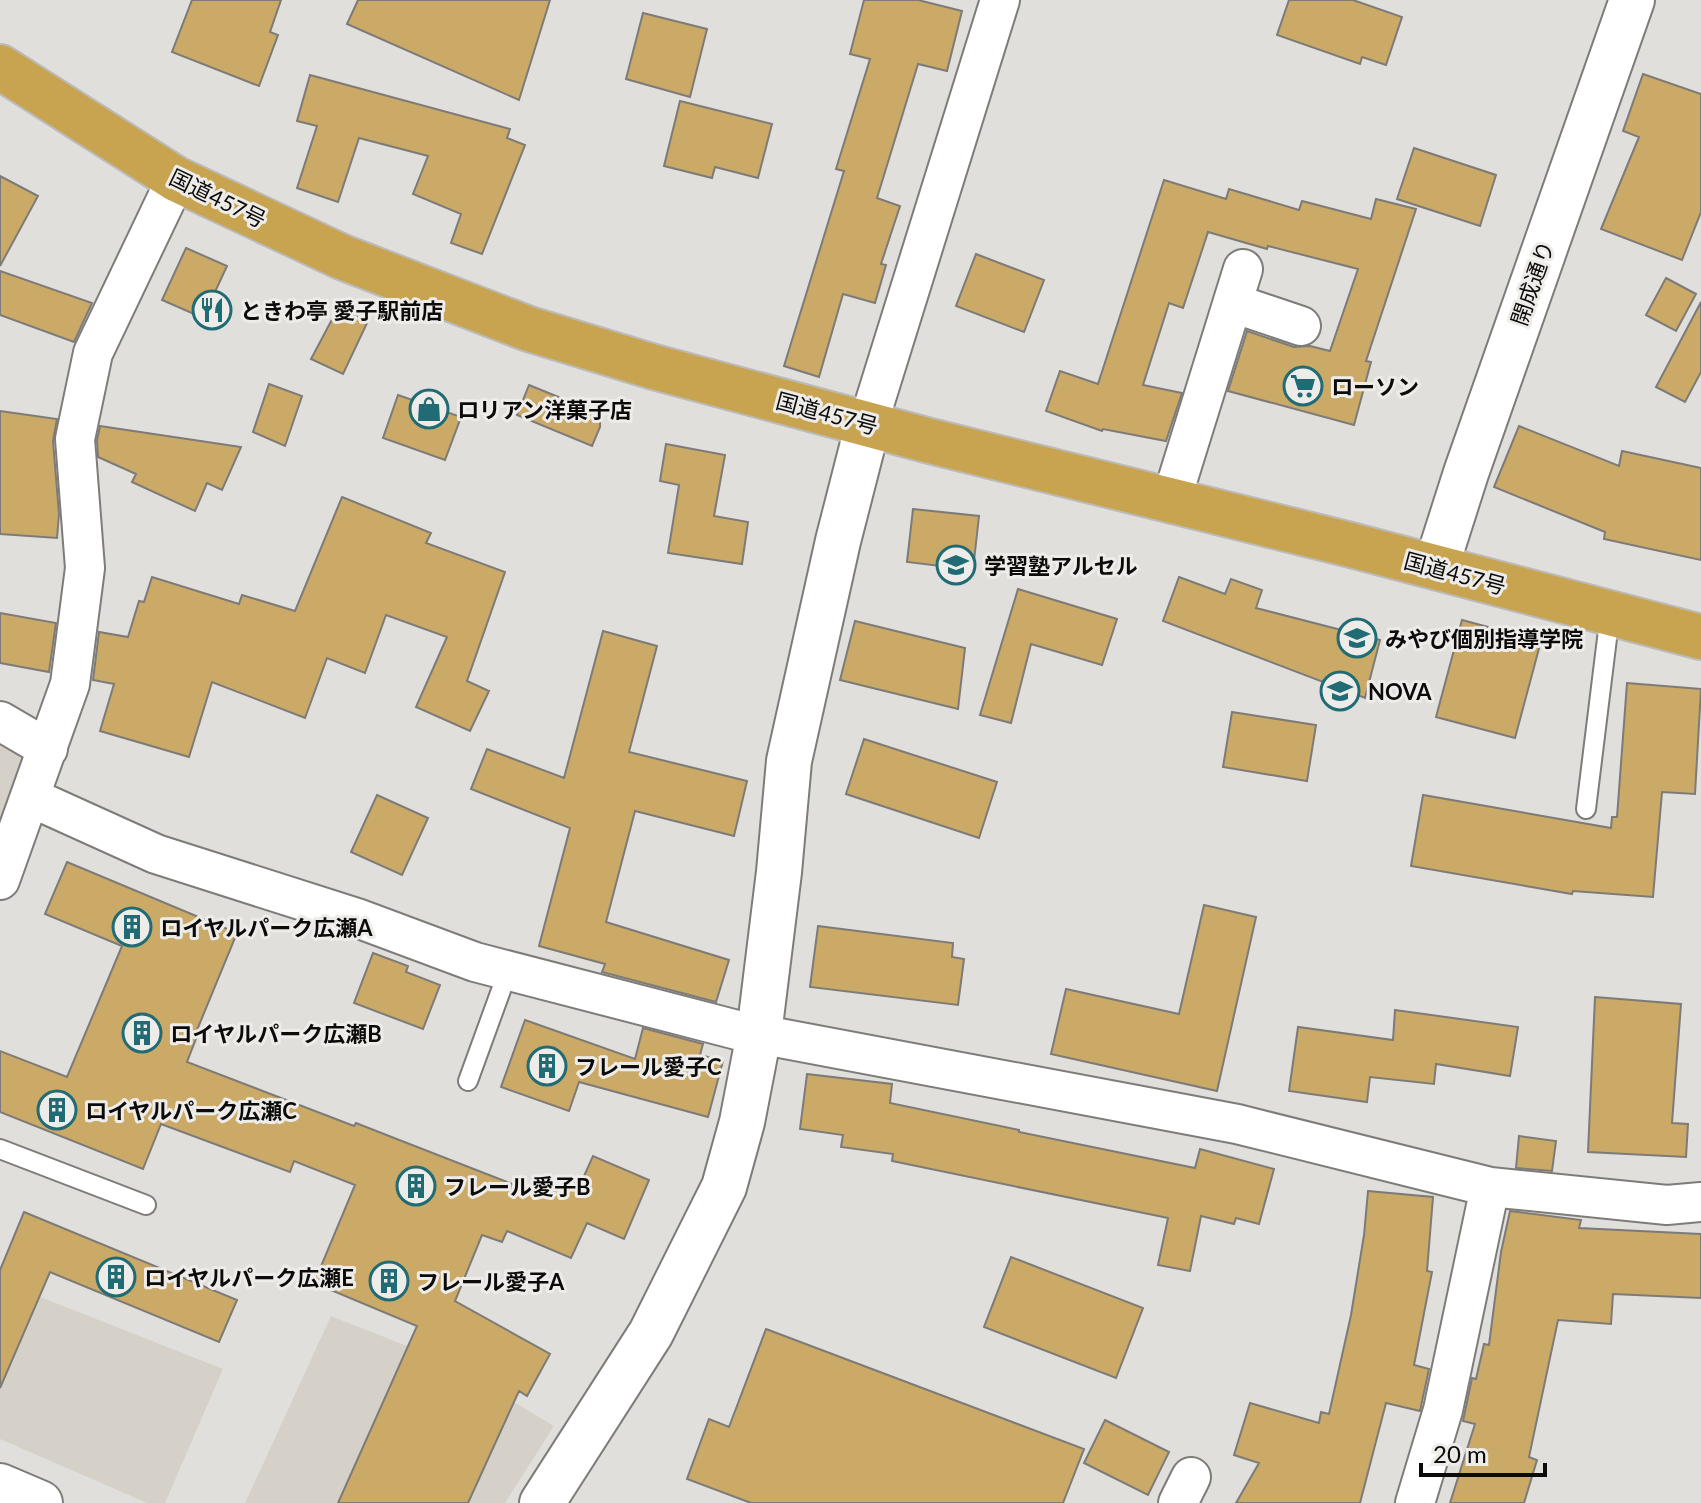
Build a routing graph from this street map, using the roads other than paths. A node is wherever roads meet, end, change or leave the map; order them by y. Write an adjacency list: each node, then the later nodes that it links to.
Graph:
1 (1000, 0): 6 (street)
2 (1632, 0): 8 (street, 開成通り)
3 (0, 67): 4 (highway, 国道457号)
4 (176, 179): 6 (highway, 国道457号); 12 (street)
5 (1301, 326): 7 (street)
6 (868, 424): 7 (highway, 国道457号); 17 (street)
7 (1171, 501): 8 (highway, 国道457号)
8 (1436, 567): 9 (highway, 国道457号)
9 (1610, 614): 10 (highway, 国道457号); 14 (lane)
10 (1701, 637)
11 (0, 721): 12 (street)
12 (48, 749): 13 (street)
13 (30, 797): 15 (street); 16 (street)
14 (1586, 809)
15 (0, 880)
16 (508, 971): 17 (street); 18 (lane)
17 (759, 1034): 20 (street); 25 (street)
18 (468, 1081)
19 (0, 1149): 22 (lane)
20 (1490, 1187): 21 (street); 26 (street)
21 (1701, 1202)
22 (146, 1205)
23 (0, 1486): 24 (street)
24 (40, 1503)
25 (542, 1503)
26 (1415, 1503)

